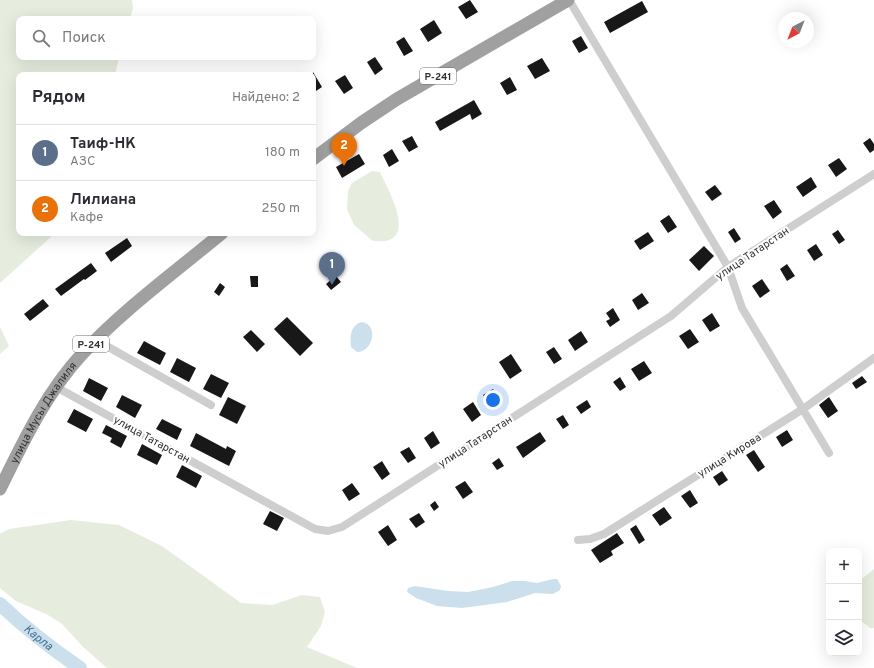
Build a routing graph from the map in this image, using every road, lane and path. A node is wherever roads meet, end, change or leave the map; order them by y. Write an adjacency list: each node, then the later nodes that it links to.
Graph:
1 (568, 0): 2 (highway, Р-241); 5 (street)
2 (316, 157)
3 (874, 174): 5 (street, улица Татарстан)
4 (218, 236): 6 (highway, улица Мусы Джалиля / Р-241)
5 (728, 267): 8 (street, улица Татарстан); 10 (street)
6 (96, 340): 8 (highway, улица Мусы Джалиля / Р-241); 9 (street)
7 (874, 358): 10 (street, улица Кирова)
8 (56, 387): 12 (highway, улица Мусы Джалиля / Р-241)
9 (211, 405)
10 (802, 409): 11 (street); 13 (street, улица Кирова)
11 (829, 454)
12 (0, 489)
13 (578, 540)

